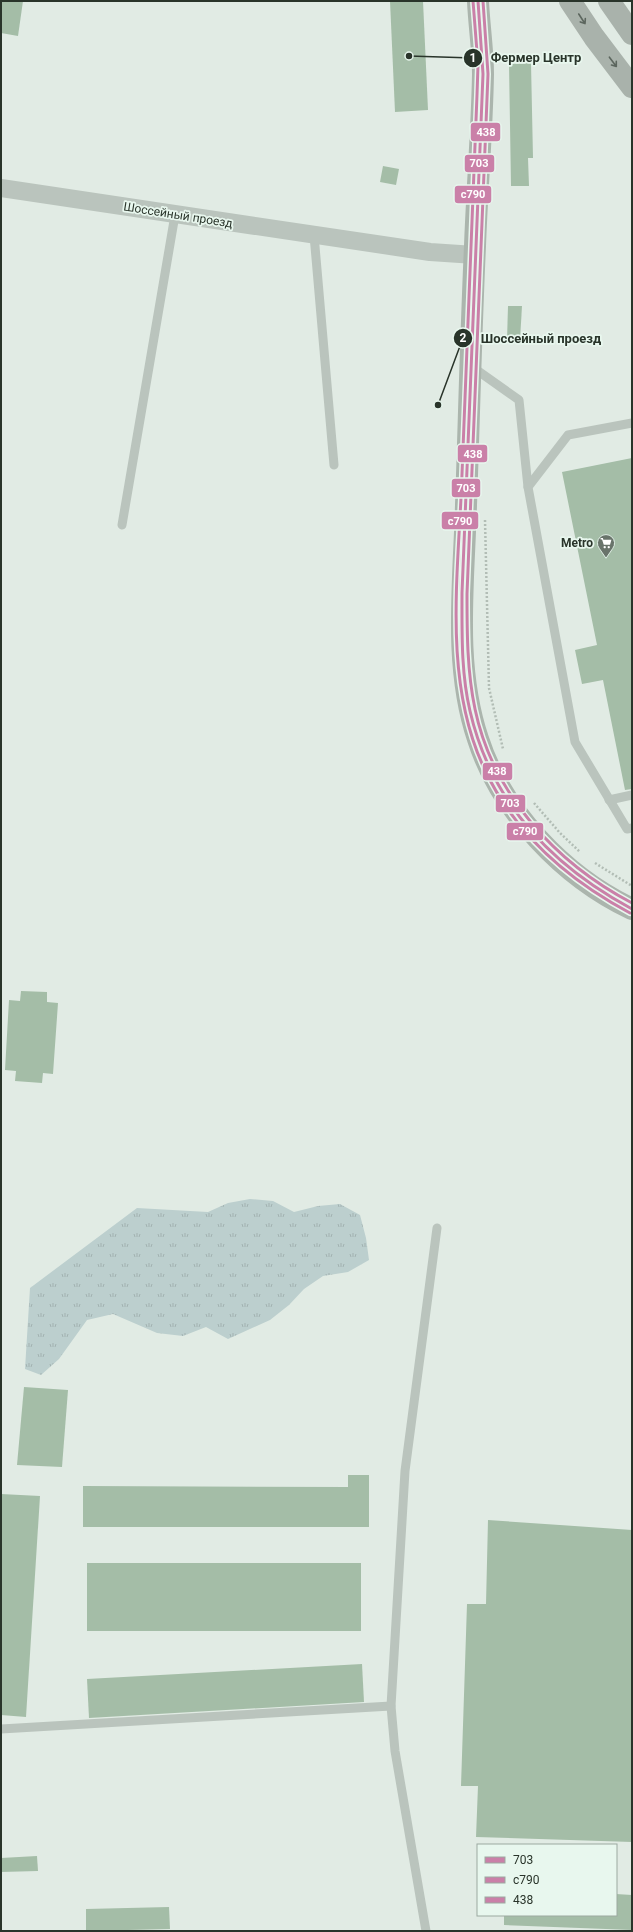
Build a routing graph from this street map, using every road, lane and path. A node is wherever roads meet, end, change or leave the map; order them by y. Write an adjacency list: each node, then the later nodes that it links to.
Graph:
1 (478, 1): 7 (main road)
2 (570, 1): 3 (main road, one-way to 3)
3 (632, 87)
4 (1, 188): 5 (street, Шоссейный проезд)
5 (176, 215): 6 (street, Шоссейный проезд); 13 (lane)
6 (314, 235): 7 (street, Шоссейный проезд); 10 (lane)
7 (475, 255): 8 (main road)
8 (470, 365): 11 (lane); 22 (main road)
9 (632, 423): 11 (lane)
10 (334, 465)
11 (528, 487): 16 (lane)
12 (486, 518): 14 (path)
13 (122, 525)
14 (504, 755)
15 (632, 795): 16 (lane)
16 (609, 800): 18 (lane)
17 (532, 801): 19 (path)
18 (630, 829)
19 (583, 854)
20 (589, 860): 21 (path)
21 (632, 886)
22 (632, 909)
23 (437, 1228): 24 (lane)
24 (391, 1706): 25 (lane); 26 (lane)
25 (1, 1729)
26 (426, 1931)

